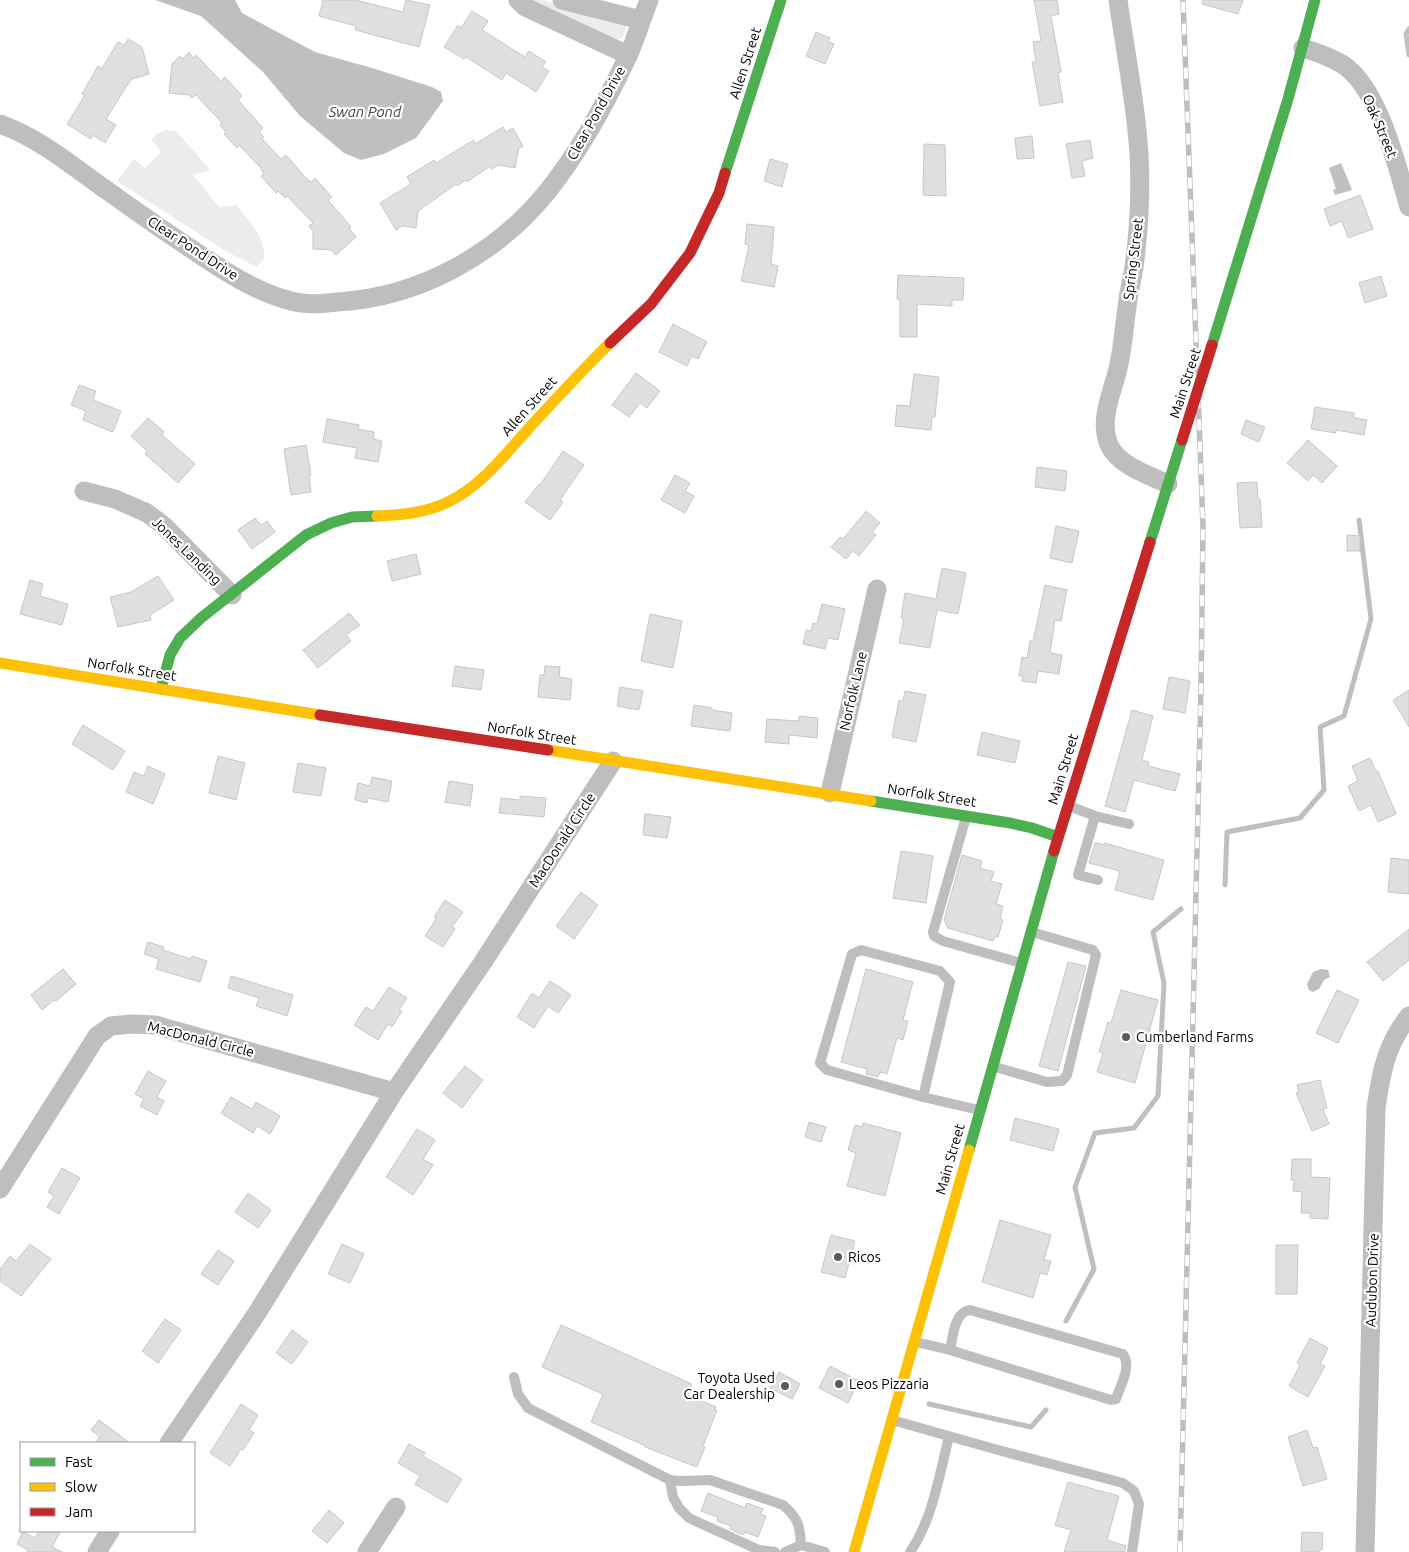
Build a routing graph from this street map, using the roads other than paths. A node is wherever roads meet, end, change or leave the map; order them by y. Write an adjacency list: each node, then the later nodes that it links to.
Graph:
1 (518, 0): 9 (street)
2 (562, 0): 7 (street)
3 (649, 0): 7 (street, Clear Pond Drive)
4 (781, 0): 15 (main road, Allen Street)
5 (1118, 0): 12 (street, Spring Street)
6 (1316, 0): 8 (main road, Main Street)
7 (641, 20): 9 (street, Clear Pond Drive)
8 (1303, 48): 11 (street, Oak Street); 12 (main road, Main Street, bridge)
9 (628, 55): 10 (street, Clear Pond Drive)
10 (0, 124)
11 (1409, 207)
12 (1168, 484): 20 (main road, Main Street)
13 (84, 491): 15 (street, Jones Landing)
14 (877, 589): 19 (street, Norfolk Lane)
15 (232, 595): 17 (main road, Allen Street)
16 (0, 663): 17 (main road, Norfolk Street)
17 (161, 689): 18 (main road, Norfolk Street)
18 (613, 761): 19 (main road, Norfolk Street); 30 (street, MacDonald Circle)
19 (830, 794): 21 (main road, Norfolk Street)
20 (1068, 806): 22 (lane); 24 (main road, Main Street)
21 (966, 816): 24 (main road, Norfolk Street); 27 (lane)
22 (1095, 816): 23 (lane); 25 (lane)
23 (1129, 824)
24 (1058, 837): 26 (main road, Main Street)
25 (1098, 880)
26 (1031, 932): 27 (main road, Main Street); 29 (lane)
27 (1023, 963): 29 (main road, Main Street)
28 (1409, 1016): 52 (street, Audubon Drive)
29 (993, 1066): 32 (main road, Main Street)
30 (394, 1092): 33 (street, MacDonald Circle); 39 (street, MacDonald Circle)
31 (922, 1097): 31 (lane); 32 (lane)
32 (980, 1110): 34 (main road, Main Street)
33 (0, 1189)
34 (913, 1341): 35 (lane); 37 (main road, Main Street)
35 (950, 1350): 35 (lane)
36 (514, 1377): 40 (lane)
37 (891, 1419): 38 (lane); 49 (main road, Main Street)
38 (949, 1437): 50 (lane); 51 (lane)
39 (170, 1442)
40 (670, 1480): 43 (lane); 46 (lane)
41 (396, 1507): 45 (street)
42 (109, 1532): 44 (street)
43 (801, 1544): 47 (lane); 48 (lane)
44 (97, 1552)
45 (367, 1552)
46 (776, 1552)
47 (785, 1552)
48 (825, 1552)
49 (854, 1552)
50 (910, 1552)
51 (1132, 1552)
52 (1365, 1552)

